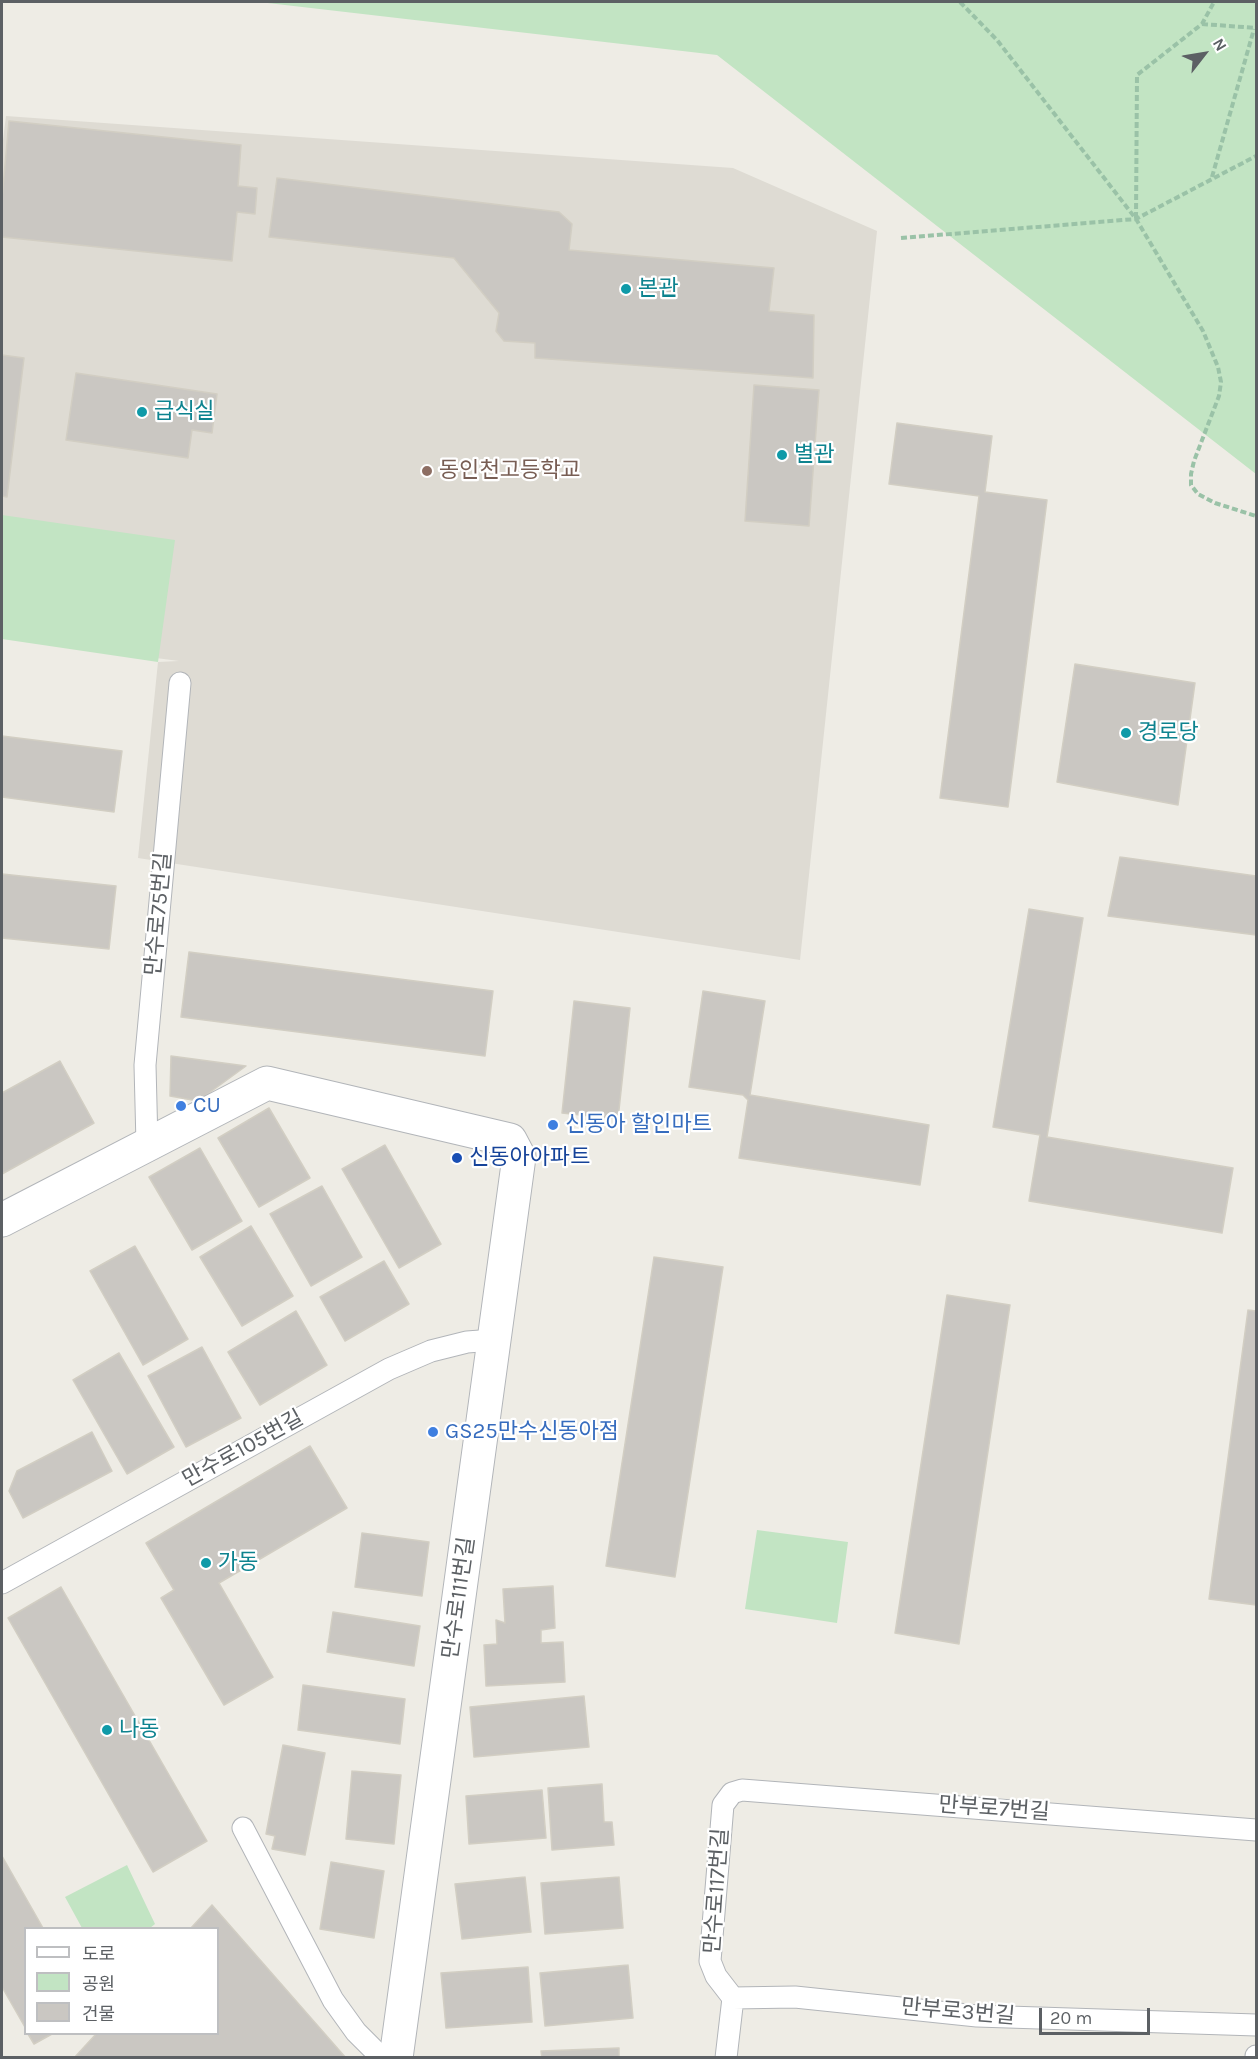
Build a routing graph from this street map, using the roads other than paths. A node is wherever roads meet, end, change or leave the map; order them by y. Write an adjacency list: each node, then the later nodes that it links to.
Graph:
1 (180, 684): 2 (lane, 만수로75번길)
2 (147, 1144): 3 (street); 4 (street, 만수로111번길)
3 (2, 1220)
4 (494, 1340): 5 (lane, 만수로105번길); 12 (street, 만수로111번길)
5 (2, 1583)
6 (732, 1793): 8 (lane, 만부로7번길); 9 (lane, 만수로117번길)
7 (243, 1828): 11 (lane)
8 (1257, 1830)
9 (733, 1998): 10 (lane, 만부로3번길); 13 (lane)
10 (1257, 2025)
11 (382, 2058)
12 (396, 2058)
13 (726, 2058)

